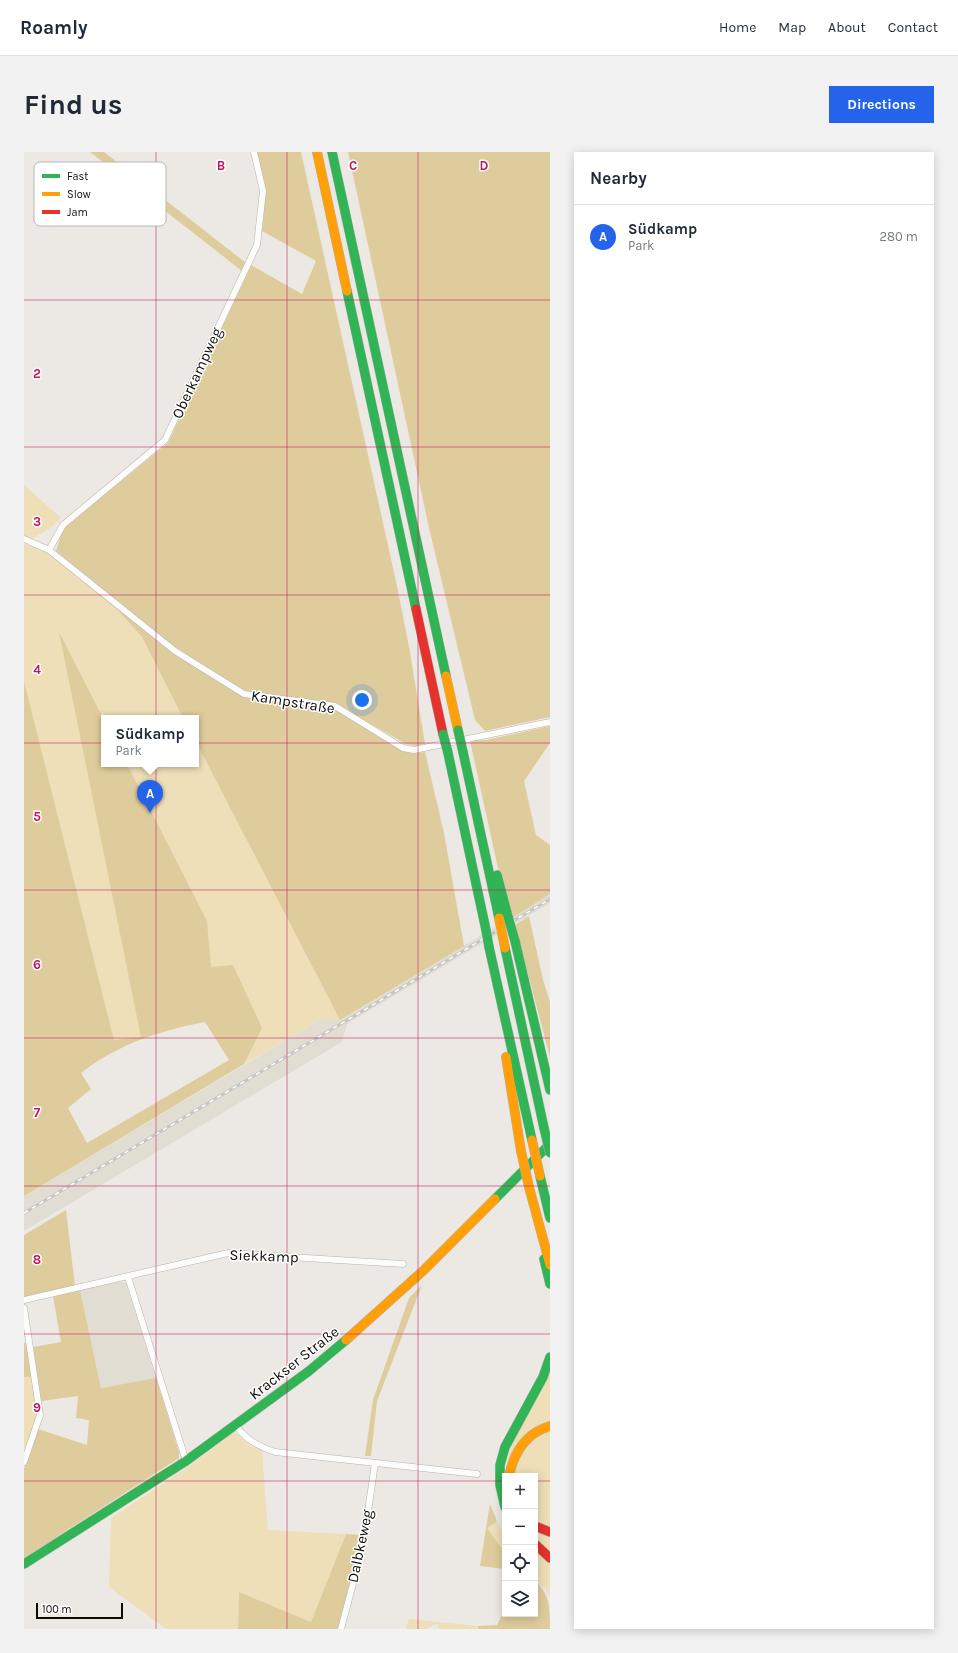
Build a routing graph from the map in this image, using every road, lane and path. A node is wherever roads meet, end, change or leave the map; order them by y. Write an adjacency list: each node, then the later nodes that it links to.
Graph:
1 (254, 152): 5 (street, Oberkampweg)
2 (317, 152): 8 (main road, bridge)
3 (332, 152): 7 (main road, bridge)
4 (24, 539): 5 (street, Kampstraße)
5 (49, 550): 6 (street, Kampstraße)
6 (550, 722)
7 (503, 916): 9 (main road, bridge); 11 (main road, bridge)
8 (499, 992): 12 (main road, bridge); 13 (main road, bridge)
9 (550, 1090)
10 (550, 1144): 21 (main road, Krackser Straße)
11 (550, 1153)
12 (536, 1215): 15 (main road); 17 (main road)
13 (550, 1218)
14 (403, 1264): 16 (street, Siekkamp)
15 (550, 1265)
16 (128, 1277): 18 (street, Siekkamp); 23 (street)
17 (550, 1284)
18 (24, 1300)
19 (24, 1308): 24 (street)
20 (550, 1358): 28 (main road)
21 (236, 1426): 23 (main road, Krackser Straße); 25 (street)
22 (550, 1426): 26 (main road)
23 (186, 1461): 33 (main road, Krackser Straße)
24 (24, 1462)
25 (375, 1463): 27 (street); 34 (street, Dalbkeweg)
26 (510, 1473)
27 (477, 1474)
28 (502, 1496)
29 (538, 1527): 30 (main road)
30 (550, 1532)
31 (536, 1545): 32 (main road)
32 (550, 1558)
33 (24, 1564)
34 (341, 1629)

